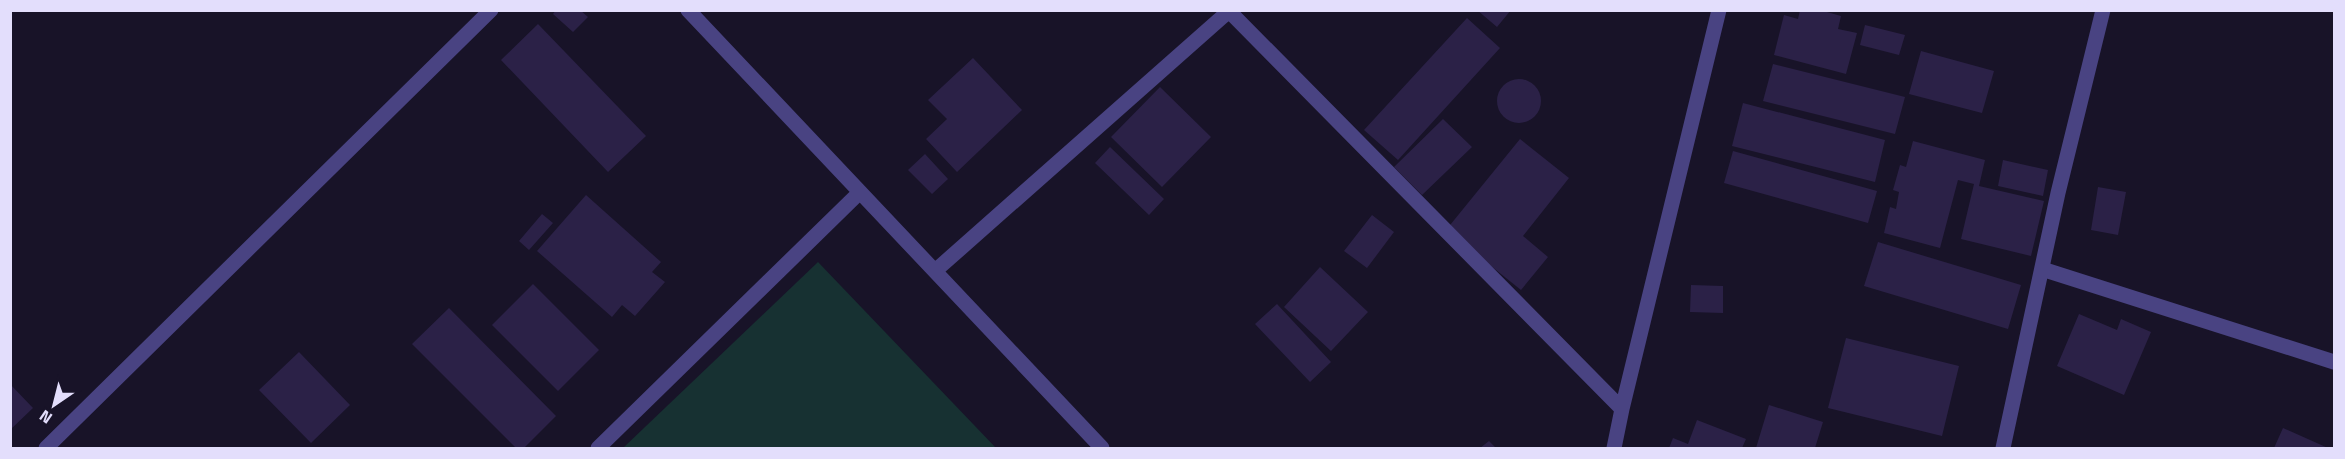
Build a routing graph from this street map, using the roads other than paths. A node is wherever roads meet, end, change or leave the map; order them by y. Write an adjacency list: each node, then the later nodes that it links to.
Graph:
1 (491, 10): 11 (street)
2 (688, 10): 6 (street)
3 (1719, 10): 10 (street)
4 (2103, 10): 7 (street)
5 (1229, 11): 8 (street); 10 (street)
6 (860, 192): 8 (street); 12 (street)
7 (2042, 269): 9 (street); 15 (street)
8 (935, 271): 13 (street)
9 (2334, 362)
10 (1622, 409): 14 (street)
11 (46, 448)
12 (598, 448)
13 (1102, 448)
14 (1614, 448)
15 (2003, 448)

